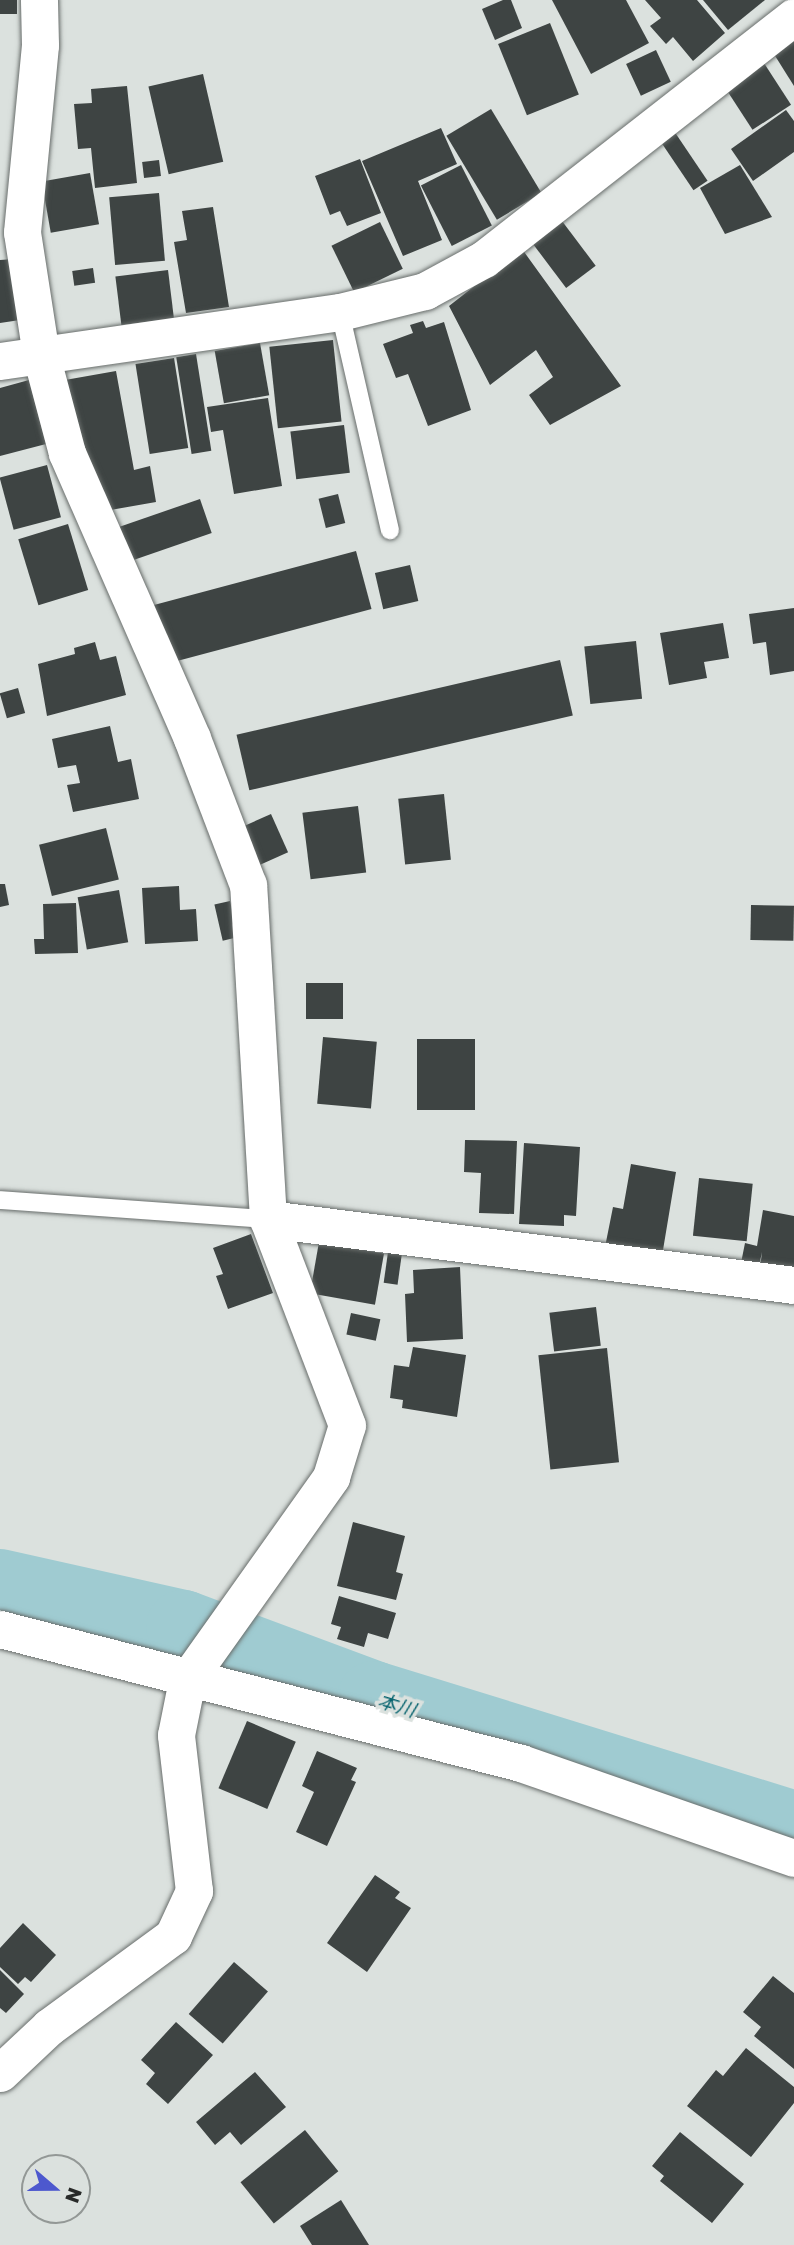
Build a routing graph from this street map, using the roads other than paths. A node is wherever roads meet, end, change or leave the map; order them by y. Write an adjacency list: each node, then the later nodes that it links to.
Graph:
1 (39, 0): 4 (street)
2 (794, 17): 3 (street)
3 (340, 312): 4 (street); 6 (lane)
4 (41, 355): 5 (street); 8 (street)
5 (0, 361)
6 (390, 530)
7 (0, 1200): 8 (lane)
8 (268, 1219): 9 (street); 11 (street)
9 (794, 1285)
10 (0, 1629): 11 (street)
11 (204, 1655): 12 (street); 13 (street)
12 (794, 1858)
13 (0, 2073)

